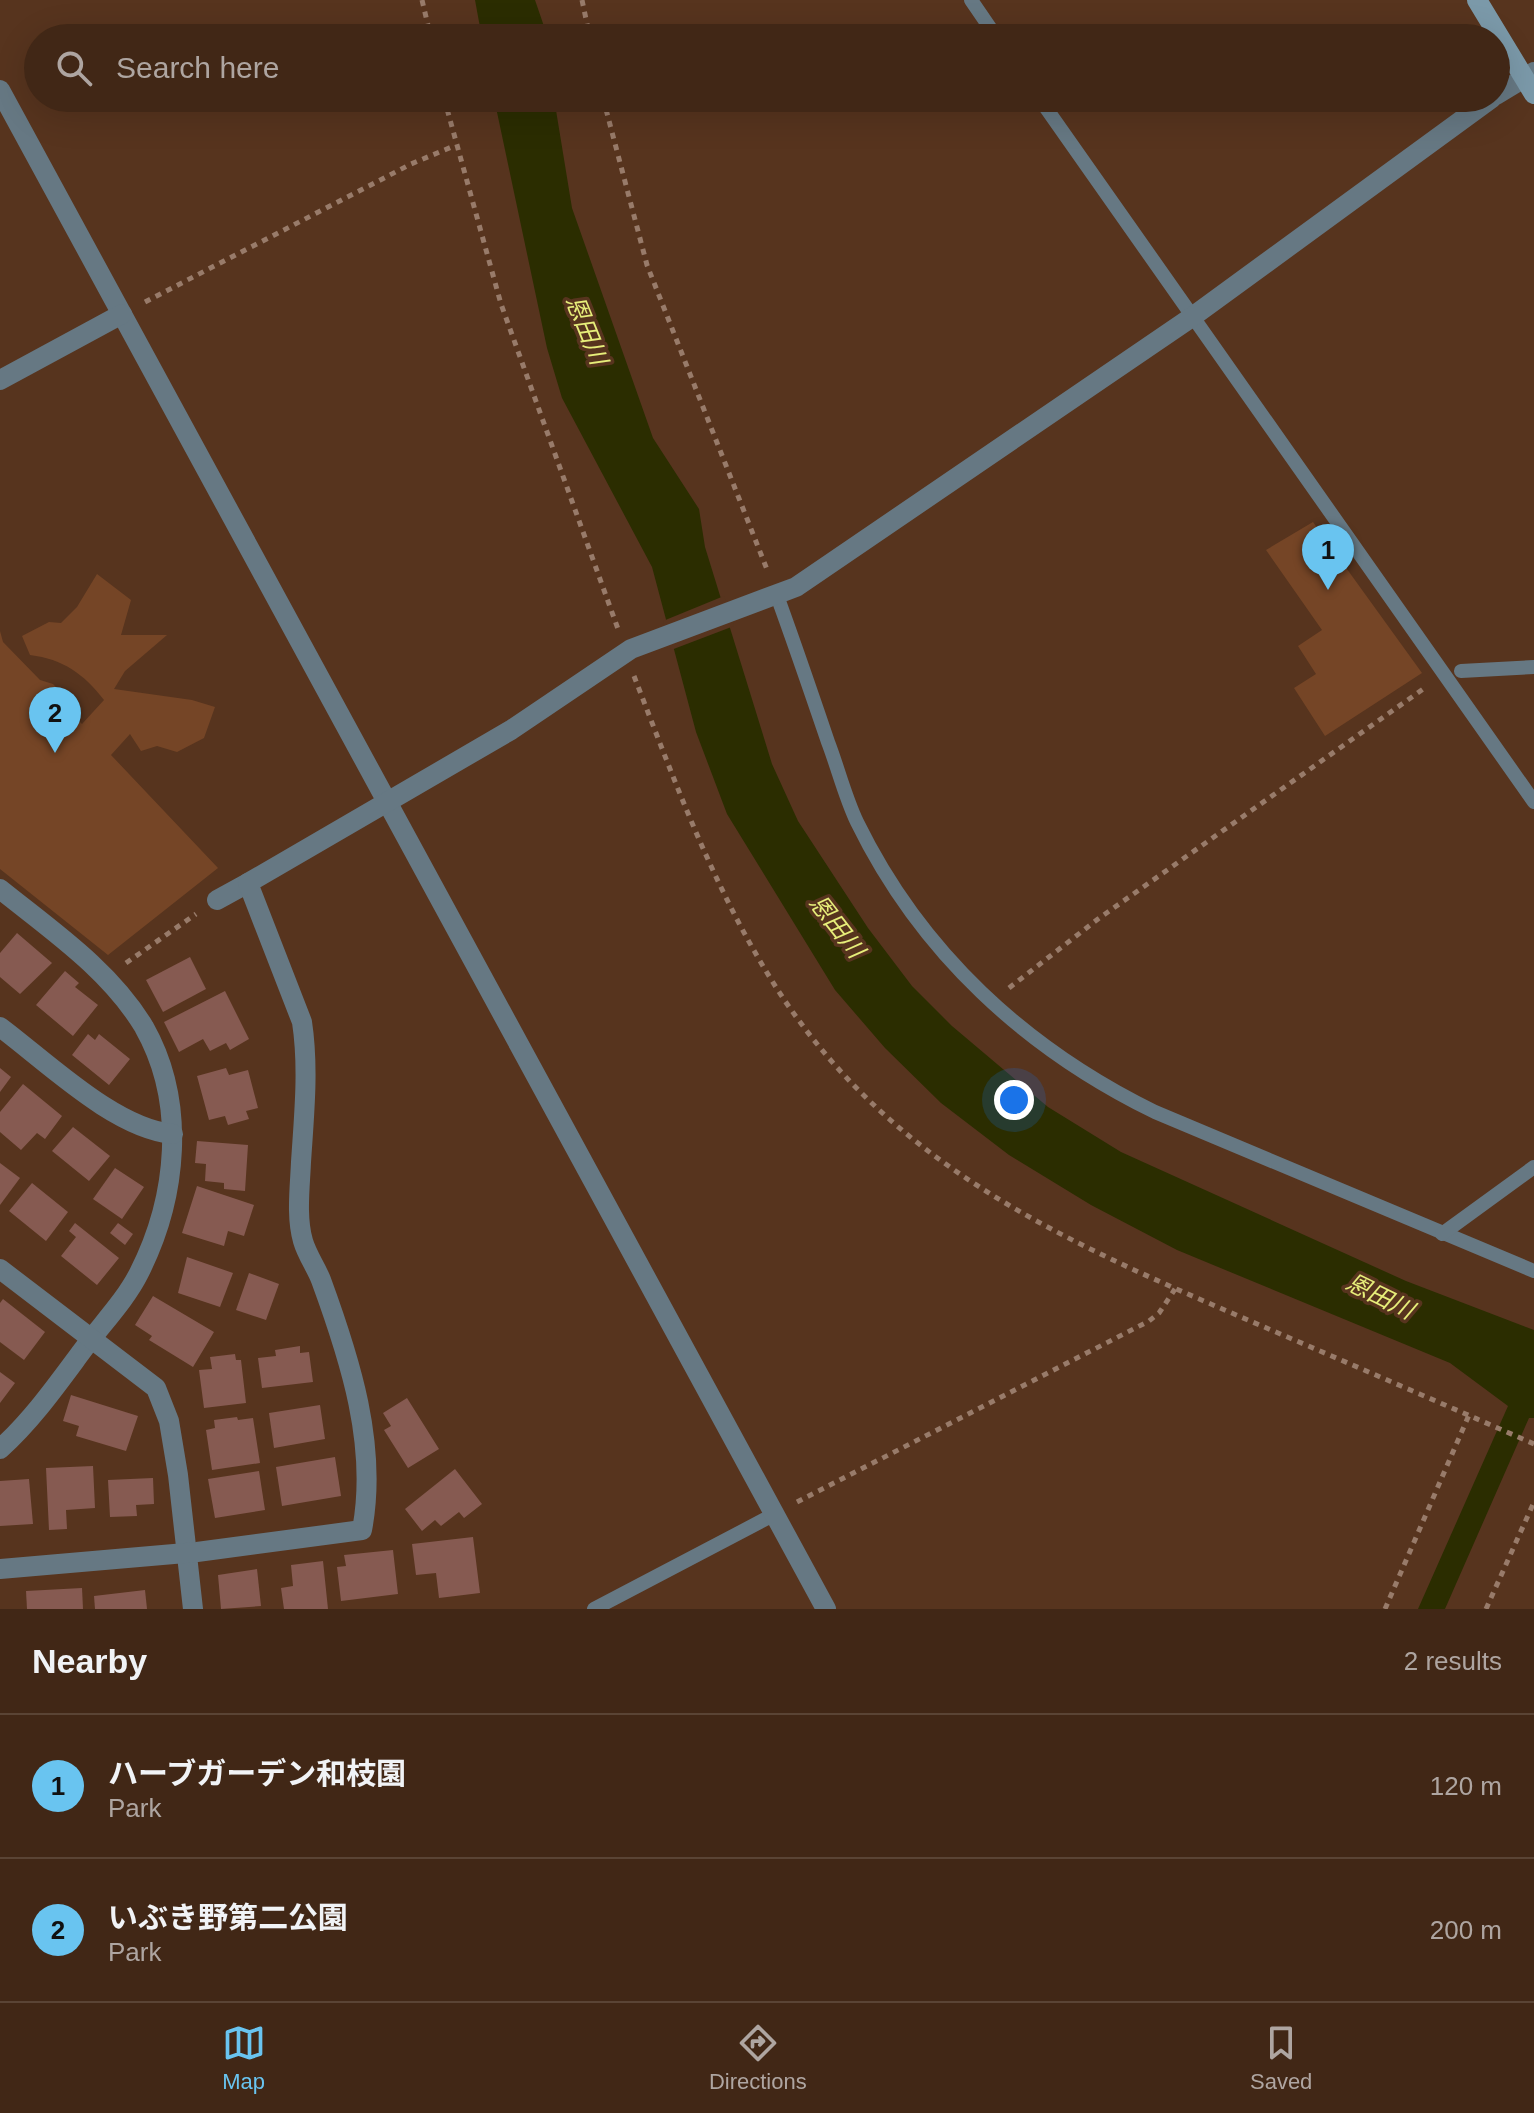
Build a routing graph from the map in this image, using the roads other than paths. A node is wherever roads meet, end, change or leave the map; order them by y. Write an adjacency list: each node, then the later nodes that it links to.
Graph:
1 (971, 0): 3 (lane)
2 (1477, 0): 4 (main road)
3 (987, 24)
4 (1493, 24)
5 (1510, 50): 6 (main road)
6 (1531, 81): 8 (street)
7 (0, 90): 11 (street)
8 (1510, 90)
9 (1049, 112): 12 (lane)
10 (1472, 112): 12 (street)
11 (122, 314): 13 (street); 17 (street)
12 (1192, 317): 14 (street); 18 (lane)
13 (0, 380)
14 (772, 595): 17 (street); 25 (lane)
15 (1534, 667): 16 (lane)
16 (1461, 671)
17 (388, 799): 19 (street); 30 (street)
18 (1534, 802)
19 (248, 883): 21 (street); 31 (street)
20 (0, 889): 23 (street)
21 (217, 900)
22 (0, 1027): 23 (street)
23 (173, 1134): 28 (street)
24 (1534, 1167): 25 (lane)
25 (1442, 1234): 27 (lane)
26 (0, 1269): 28 (street)
27 (1534, 1271)
28 (91, 1339): 29 (street); 31 (street)
29 (0, 1449)
30 (775, 1514): 34 (lane); 35 (street)
31 (186, 1552): 32 (street); 33 (street)
32 (0, 1569)
33 (193, 1609)
34 (594, 1609)
35 (826, 1609)

